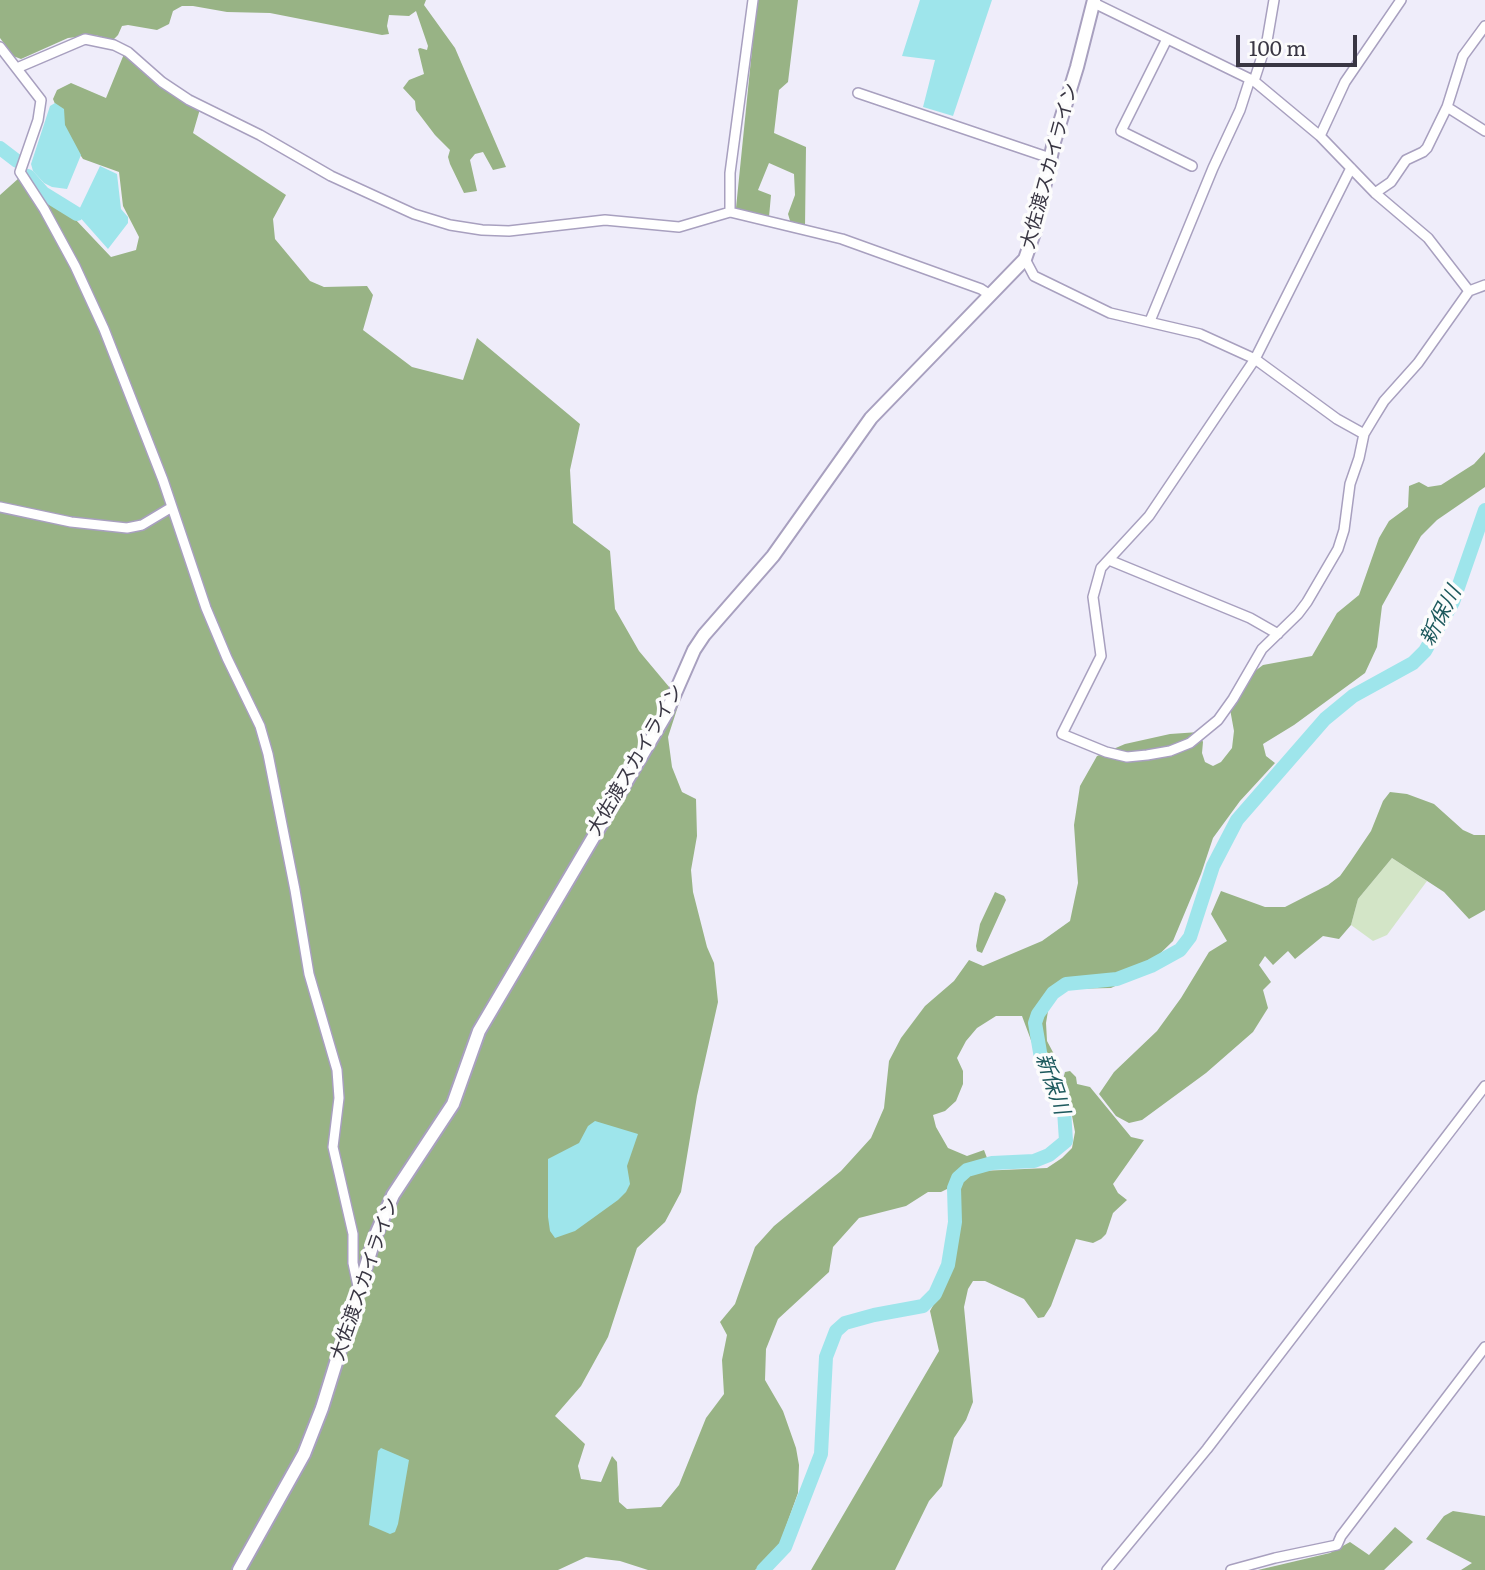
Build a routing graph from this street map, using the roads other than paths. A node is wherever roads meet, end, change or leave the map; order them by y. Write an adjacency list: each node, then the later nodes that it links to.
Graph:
1 (753, 0): 19 (street)
2 (1274, 0): 10 (street)
3 (1401, 0): 14 (street)
4 (1094, 2): 6 (street); 15 (street, 大佐渡スカイライン)
5 (1485, 26): 12 (street)
6 (1167, 39): 10 (street); 16 (street)
7 (0, 47): 8 (street)
8 (4, 58): 9 (street)
9 (17, 68): 19 (street); 28 (street)
10 (1252, 80): 14 (street); 24 (street)
11 (858, 93): 15 (street)
12 (1447, 107): 13 (street); 18 (street)
13 (1485, 131)
14 (1320, 136): 17 (street)
15 (1050, 158): 20 (street, 大佐渡スカイライン)
16 (1192, 166)
17 (1351, 168): 18 (street); 25 (street)
18 (1375, 194): 22 (street)
19 (730, 212): 23 (street)
20 (1024, 259): 23 (street, 大佐渡スカイライン); 24 (street)
21 (1485, 285): 22 (street)
22 (1469, 291): 26 (street)
23 (990, 295): 32 (street, 大佐渡スカイライン)
24 (1150, 321): 25 (street)
25 (1255, 359): 26 (street); 29 (street)
26 (1364, 434): 30 (street)
27 (0, 507): 28 (street)
28 (172, 507): 32 (street)
29 (1108, 560): 30 (street); 30 (street)
30 (1278, 634)
31 (1485, 1086): 35 (street)
32 (359, 1289): 34 (street, 大佐渡スカイライン)
33 (1485, 1347): 36 (street)
34 (239, 1570)
35 (1107, 1570)
36 (1231, 1570)

